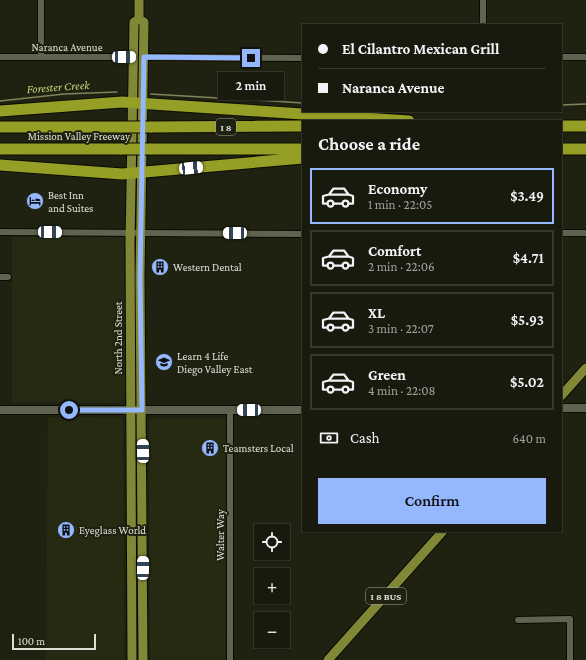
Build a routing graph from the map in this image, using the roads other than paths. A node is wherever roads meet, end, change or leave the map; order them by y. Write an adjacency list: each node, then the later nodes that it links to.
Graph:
1 (139, 0): 4 (main road, North 2nd Street)
2 (483, 0): 5 (street)
3 (41, 1): 8 (street)
4 (140, 19): 6 (main road); 10 (main road, North 2nd Street)
5 (483, 24)
6 (134, 28): 9 (main road, North 2nd Street); 10 (main road)
7 (0, 57): 8 (street, Naranca Avenue)
8 (41, 57): 9 (street, Naranca Avenue)
9 (133, 57): 14 (main road); 15 (main road, North 2nd Street)
10 (144, 57): 13 (street); 14 (main road, North 2nd Street)
11 (562, 57): 12 (street)
12 (586, 57)
13 (302, 58)
14 (143, 91): 15 (main road, North 2nd Street)
15 (137, 104): 16 (highway); 17 (highway); 28 (main road, North 2nd Street); 29 (main road, North 2nd Street)
16 (0, 111)
17 (393, 120)
18 (302, 126): 21 (highway, Mission Valley Freeway / I 8, bridge)
19 (562, 126): 20 (highway)
20 (586, 126)
21 (0, 127)
22 (0, 149): 23 (highway, Mission Valley Freeway / I 8, bridge)
23 (302, 149)
24 (562, 149): 25 (highway)
25 (586, 149)
26 (302, 158): 28 (highway)
27 (0, 165): 29 (highway)
28 (143, 172): 29 (highway); 32 (main road, North 2nd Street)
29 (130, 174): 31 (main road, North 2nd Street)
30 (0, 232): 31 (street)
31 (130, 233): 32 (street); 43 (main road, North 2nd Street)
32 (142, 233): 35 (street); 44 (main road, North 2nd Street)
33 (562, 233): 34 (street)
34 (586, 233)
35 (302, 234)
36 (0, 277): 37 (street)
37 (8, 277)
38 (586, 368): 39 (main road)
39 (562, 395)
40 (562, 408): 41 (street)
41 (586, 408)
42 (0, 410): 43 (street)
43 (131, 410): 44 (street); 47 (main road, North 2nd Street)
44 (142, 410): 45 (street); 48 (main road, North 2nd Street)
45 (230, 410): 46 (street); 55 (street, Walter Way)
46 (302, 410)
47 (131, 508): 48 (main road); 50 (main road, North 2nd Street)
48 (143, 528): 51 (main road, North 2nd Street)
49 (442, 532): 56 (main road, I 8 BUS)
50 (133, 607): 51 (main road); 53 (main road, North 2nd Street)
51 (144, 618): 54 (main road, North 2nd Street)
52 (518, 620): 57 (street)
53 (133, 657)
54 (143, 660)
55 (230, 660)
56 (328, 660)
57 (570, 660)

